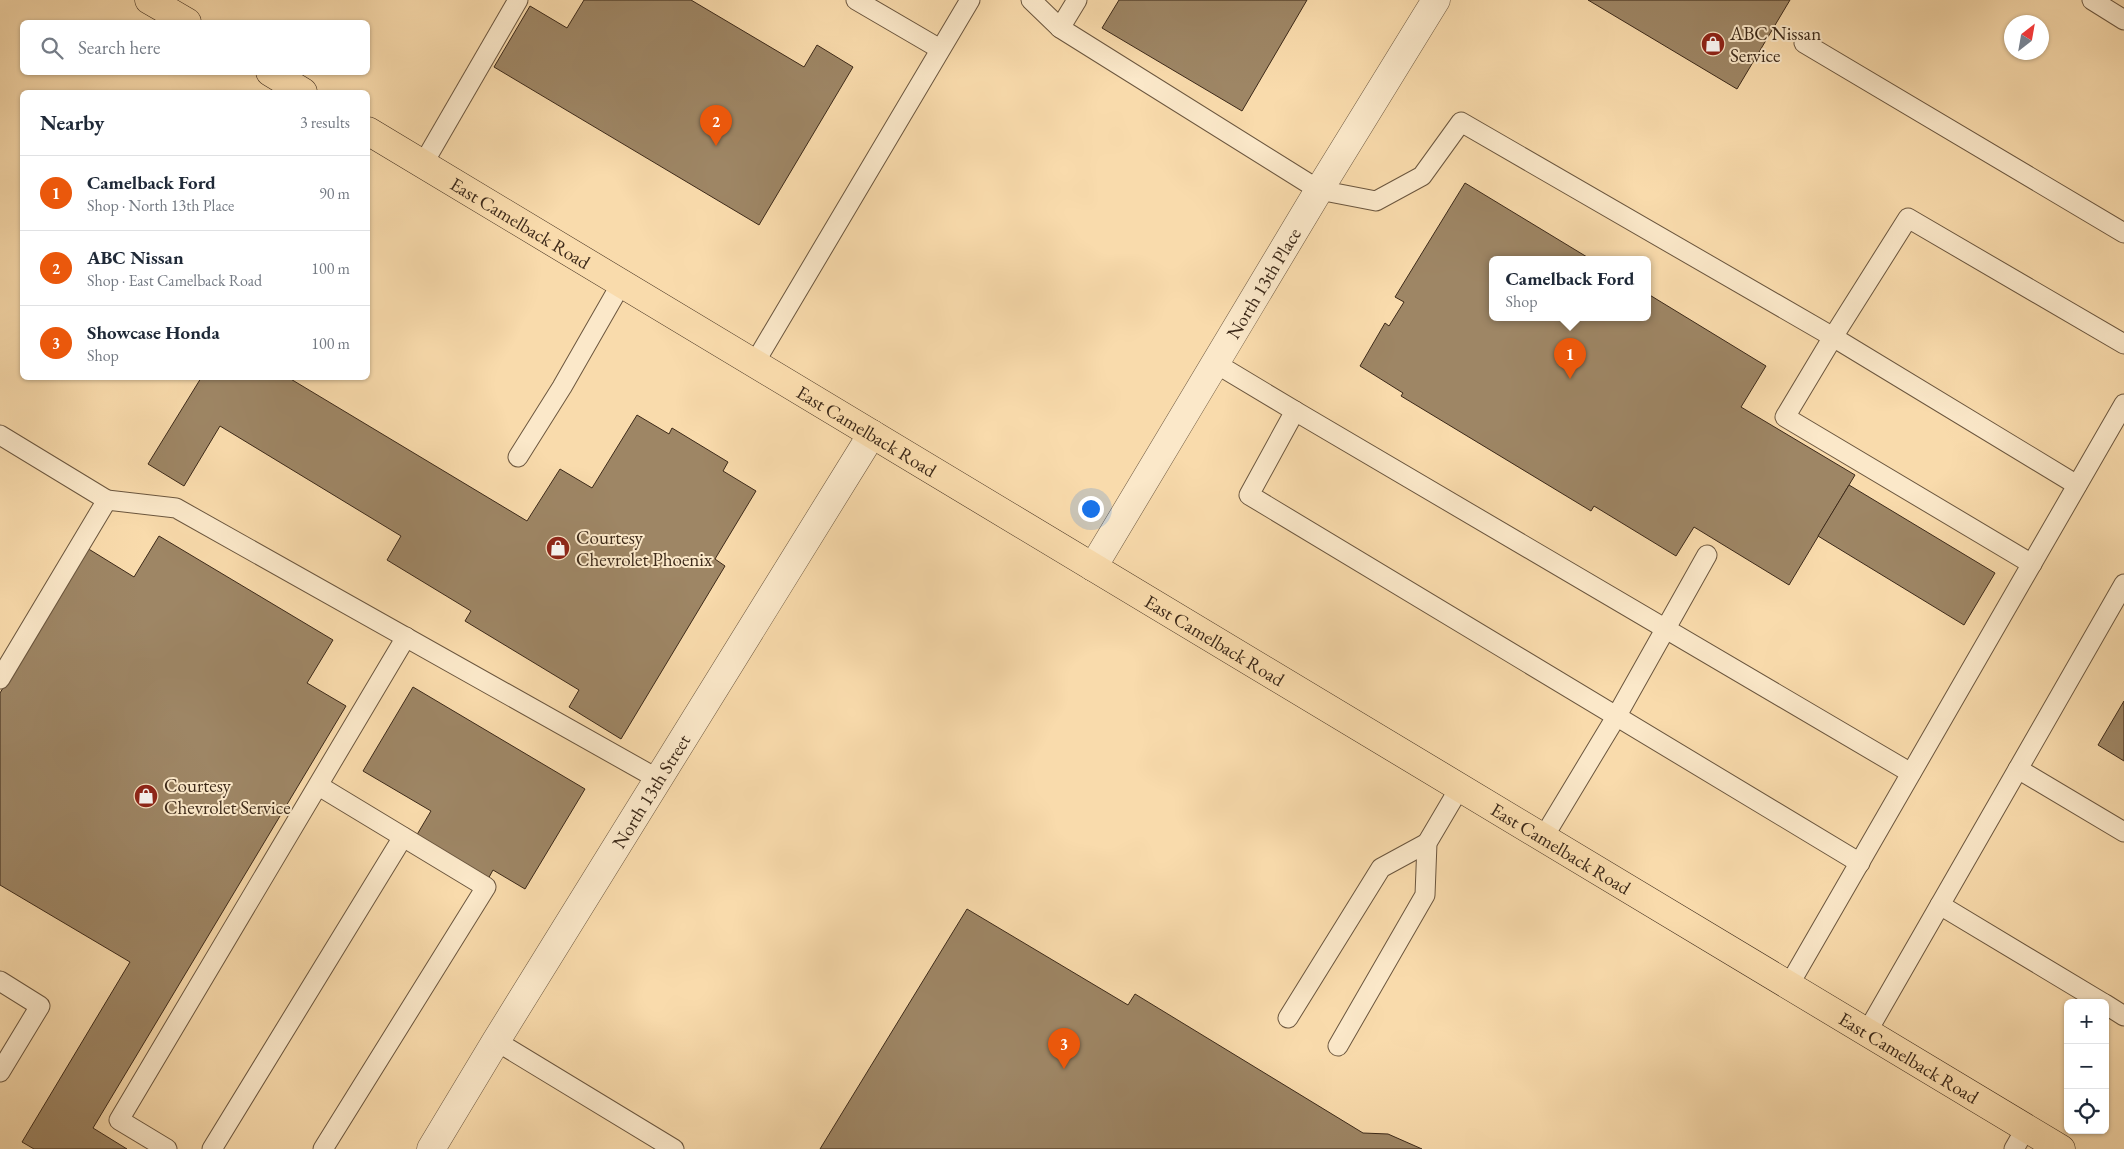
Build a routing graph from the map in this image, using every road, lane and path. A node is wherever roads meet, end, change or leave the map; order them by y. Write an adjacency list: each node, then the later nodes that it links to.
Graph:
1 (149, 0): 9 (main road)
2 (518, 0): 17 (lane)
3 (856, 0): 13 (lane)
4 (970, 0): 13 (lane)
5 (1030, 0): 11 (lane)
6 (1077, 0): 11 (lane)
7 (1436, 0): 18 (street, North 13th Place)
8 (2092, 0): 10 (lane)
9 (184, 20)
10 (2124, 20)
11 (1060, 28): 18 (lane)
12 (1804, 43): 19 (lane)
13 (940, 49): 24 (lane)
14 (275, 75): 15 (main road)
15 (300, 90)
16 (370, 132): 17 (main road, East Camelback Road)
17 (423, 164): 20 (main road, East Camelback Road)
18 (1319, 190): 21 (lane); 23 (street, North 13th Place)
19 (2124, 233)
20 (621, 284): 24 (main road, East Camelback Road); 29 (lane)
21 (1833, 337): 22 (lane); 30 (lane); 33 (lane)
22 (2124, 344)
23 (1215, 363): 26 (lane); 34 (street, North 13th Place)
24 (754, 364): 27 (main road, East Camelback Road)
25 (2124, 404): 30 (lane)
26 (1295, 411): 36 (lane); 39 (lane)
27 (872, 434): 34 (main road, East Camelback Road); 42 (street, North 13th Street)
28 (0, 435): 31 (lane)
29 (518, 458)
30 (2078, 485): 33 (lane)
31 (107, 500): 37 (lane); 38 (lane)
32 (1707, 555): 36 (lane)
33 (2032, 564): 41 (lane)
34 (1093, 567): 44 (main road, East Camelback Road)
35 (2124, 584): 40 (lane)
36 (1666, 629): 39 (lane); 41 (lane)
37 (406, 637): 42 (lane); 43 (lane)
38 (0, 679)
39 (1616, 717): 47 (lane); 49 (lane)
40 (2018, 769): 45 (lane); 50 (lane)
41 (1911, 773): 49 (lane)
42 (658, 778): 58 (street, North 13th Street)
43 (319, 786): 46 (lane); 62 (lane)
44 (1460, 787): 47 (main road, East Camelback Road); 48 (lane)
45 (2124, 832)
46 (403, 837): 63 (lane); 64 (lane)
47 (1543, 838): 52 (main road, East Camelback Road)
48 (1427, 843): 56 (lane); 59 (lane)
49 (1860, 863): 52 (lane)
50 (1940, 905): 53 (lane); 57 (lane)
51 (0, 982): 60 (lane)
52 (1789, 985): 57 (main road, East Camelback Road)
53 (2096, 999)
54 (2109, 1007): 55 (lane)
55 (2124, 1016)
56 (1288, 1018)
57 (1867, 1032): 61 (main road, East Camelback Road)
58 (496, 1041): 65 (street, North 13th Street); 66 (lane)
59 (1338, 1046)
60 (0, 1072)
61 (2020, 1138): 67 (main road, East Camelback Road)
62 (167, 1149)
63 (212, 1149)
64 (323, 1149)
65 (431, 1149)
66 (674, 1149)
67 (2061, 1149)

